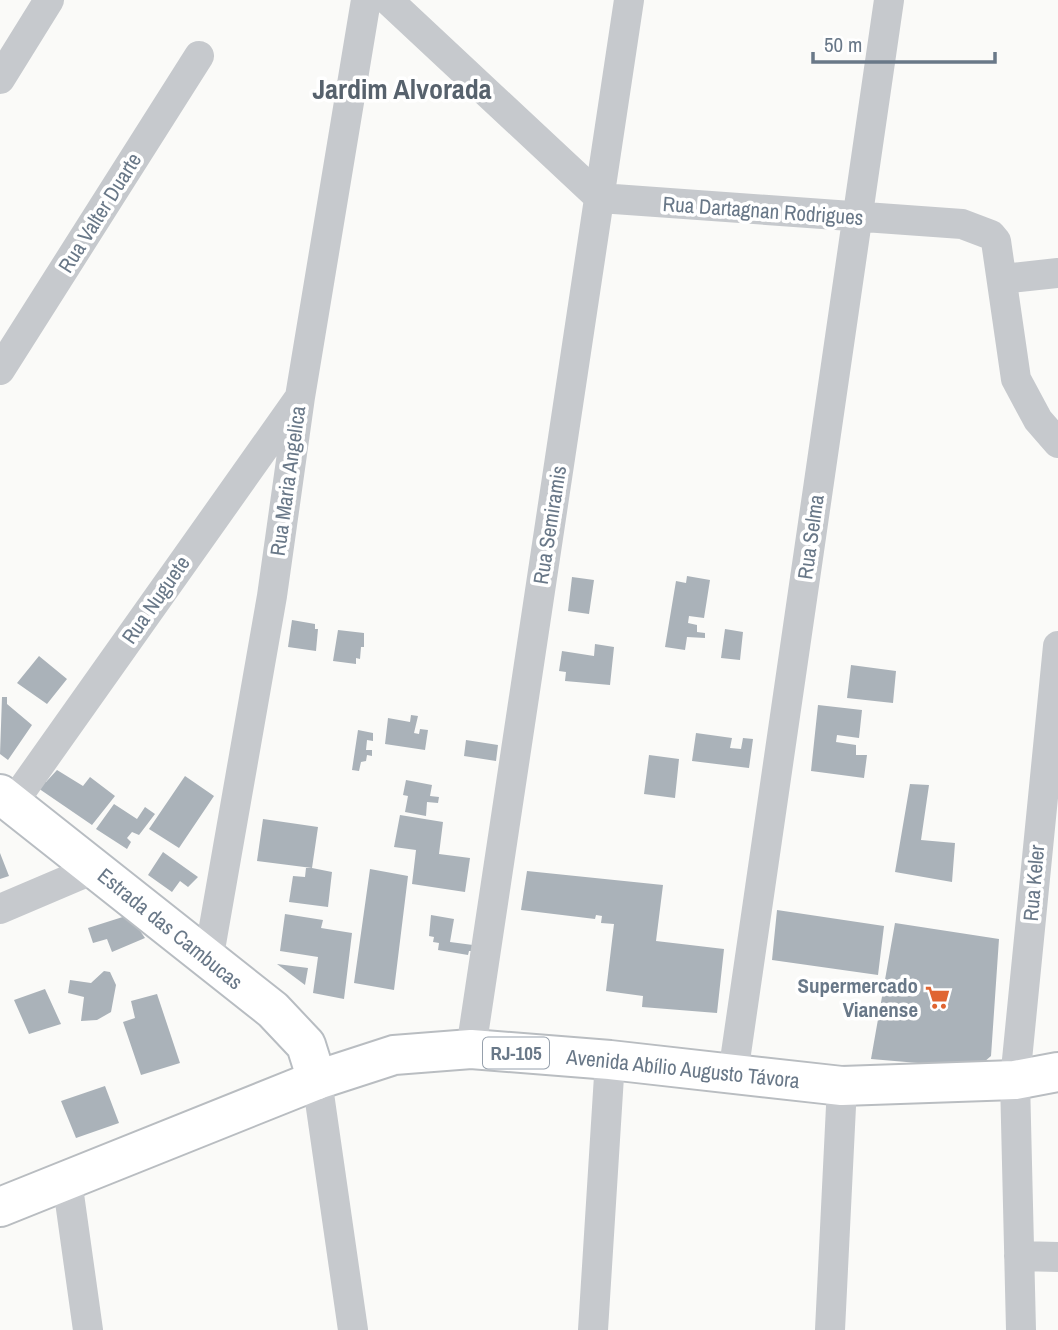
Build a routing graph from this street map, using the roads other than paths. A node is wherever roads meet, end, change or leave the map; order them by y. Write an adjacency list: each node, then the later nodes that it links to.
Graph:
1 (49, 0): 7 (street)
2 (366, 0): 13 (street, Rua Maria Angelica)
3 (388, 0): 8 (street)
4 (629, 0): 8 (street, Rua Semiramis)
5 (889, 0): 9 (street, Rua Selma)
6 (199, 56): 12 (street, Rua Valter Duarte)
7 (0, 79)
8 (600, 198): 9 (street, Rua Dartagnan Rodrigues); 20 (street, Rua Semiramis)
9 (858, 218): 11 (street, Rua Dartagnan Rodrigues); 23 (street, Rua Selma)
10 (1058, 273): 11 (street)
11 (1002, 279): 14 (street, Rua Dartagnan Rodrigues)
12 (0, 370)
13 (300, 397): 16 (street, Rua Nuguete); 19 (street, Rua Maria Angelica)
14 (1058, 443)
15 (1058, 646): 25 (street, Rua Keler)
16 (6, 799): 17 (main road, Estrada das Cambucas)
17 (94, 869): 18 (street); 19 (main road, Estrada das Cambucas)
18 (0, 909)
19 (208, 961): 24 (main road, Estrada das Cambucas)
20 (471, 1049): 21 (main road, Avenida Abílio Augusto Távora / RJ-105); 24 (main road, Avenida Abílio Augusto Távora / RJ-105)
21 (610, 1060): 23 (main road, Avenida Abílio Augusto Távora / RJ-105); 33 (street)
22 (1058, 1072): 25 (main road, Avenida Abílio Augusto Távora / RJ-105)
23 (733, 1074): 26 (main road, Avenida Abílio Augusto Távora / RJ-105)
24 (317, 1080): 27 (main road, Avenida Abílio Augusto Távora / RJ-105); 32 (street)
25 (1016, 1080): 26 (main road, Avenida Abílio Augusto Távora / RJ-105); 29 (street, Rua Keler)
26 (842, 1086): 34 (street)
27 (67, 1180): 28 (main road, Avenida Abílio Augusto Távora / RJ-105); 31 (street)
28 (0, 1207)
29 (1019, 1256): 30 (street); 35 (street, Rua Keler)
30 (1058, 1257)
31 (88, 1330)
32 (353, 1330)
33 (593, 1330)
34 (830, 1330)
35 (1021, 1330)

